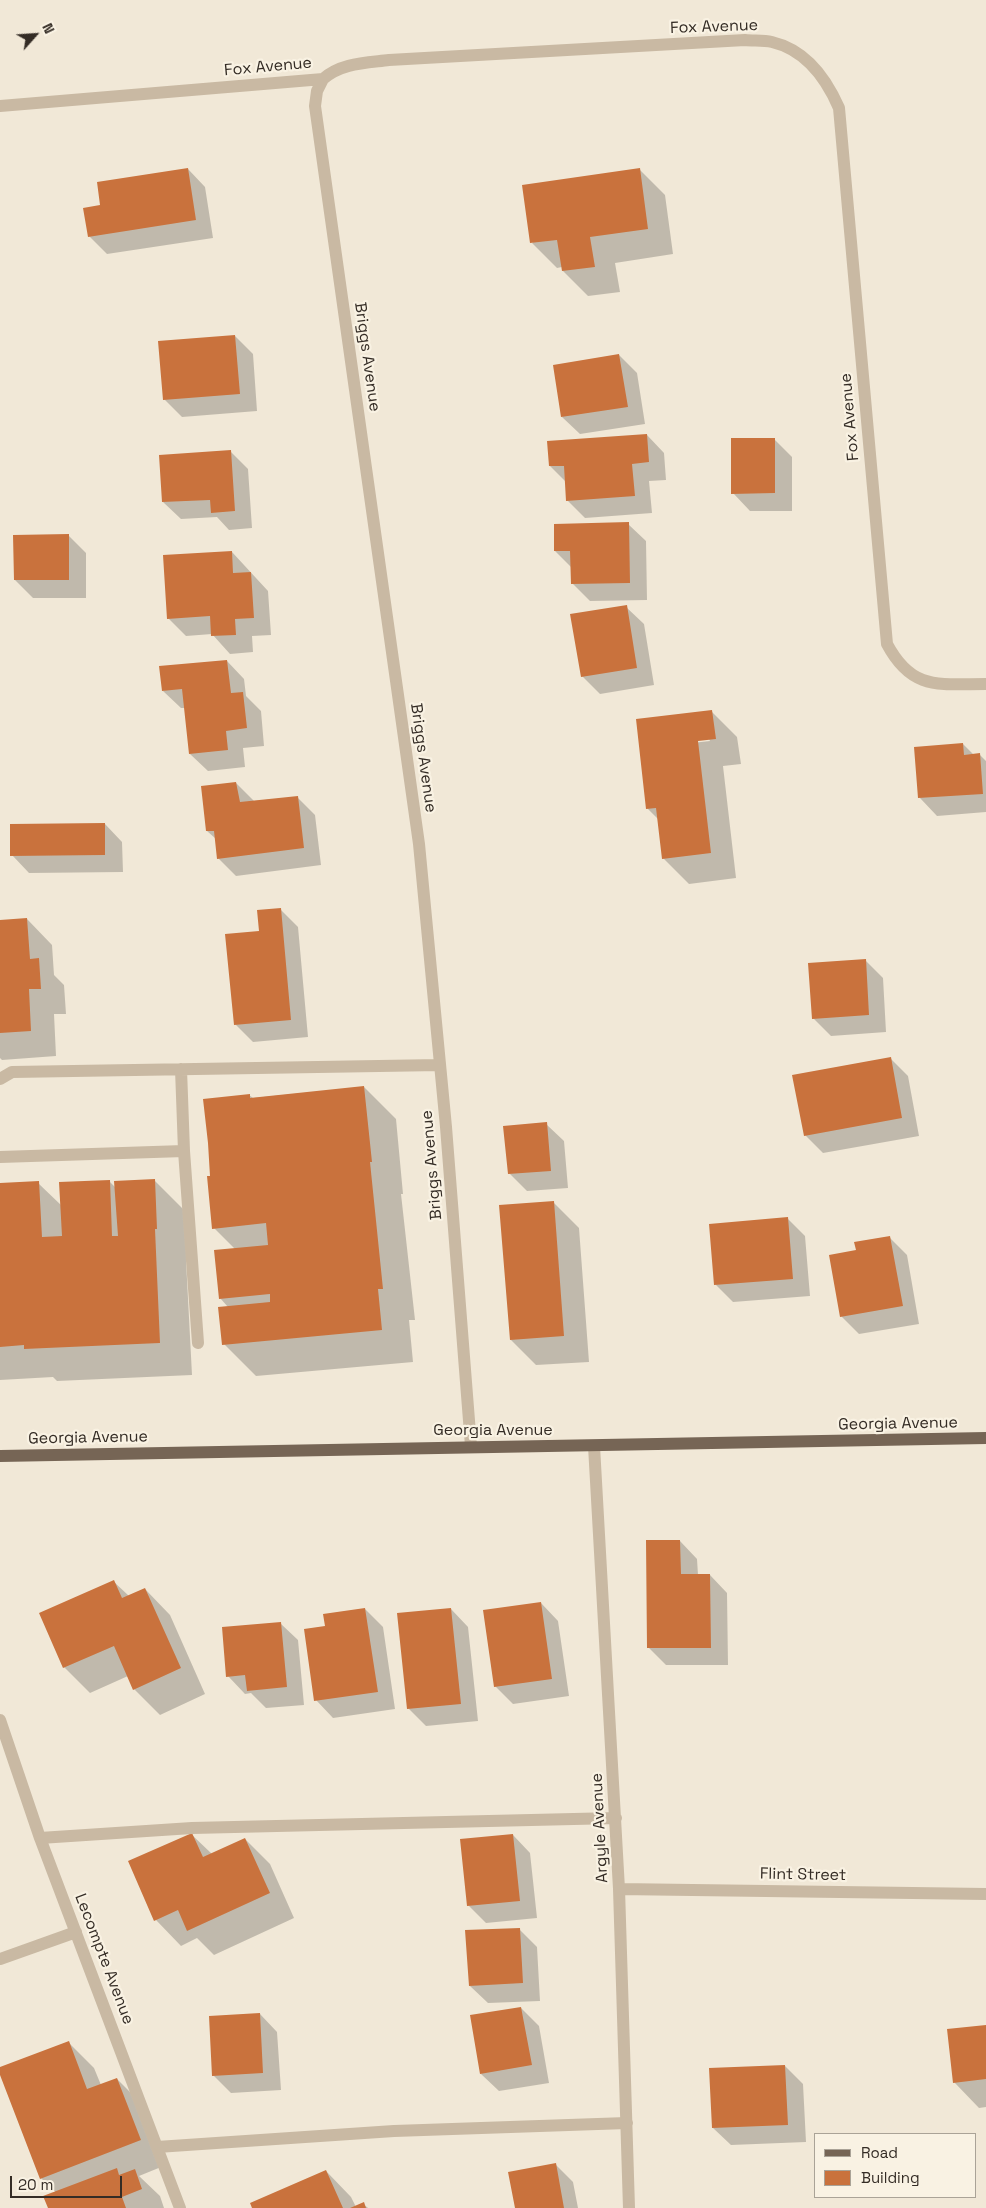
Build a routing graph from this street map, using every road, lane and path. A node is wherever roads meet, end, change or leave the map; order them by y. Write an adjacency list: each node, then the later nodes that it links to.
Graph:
1 (323, 79): 2 (street, Fox Avenue); 3 (street, Fox Avenue); 4 (street, Briggs Avenue)
2 (0, 106)
3 (986, 684)
4 (440, 1065): 5 (street); 11 (street, Briggs Avenue)
5 (181, 1069): 6 (street); 7 (street)
6 (0, 1079)
7 (184, 1151): 8 (street); 9 (street)
8 (0, 1157)
9 (198, 1343)
10 (986, 1438): 12 (main road, Georgia Avenue)
11 (471, 1446): 12 (main road, Georgia Avenue); 13 (main road, Georgia Avenue)
12 (594, 1446): 15 (street, Argyle Avenue)
13 (0, 1456)
14 (0, 1720): 16 (street, Lecompte Avenue)
15 (616, 1818): 16 (street); 17 (street, Argyle Avenue)
16 (40, 1838): 19 (street, Lecompte Avenue)
17 (619, 1889): 18 (street, Flint Street); 21 (street, Argyle Avenue)
18 (986, 1894)
19 (76, 1932): 20 (street); 22 (street, Lecompte Avenue)
20 (0, 1959)
21 (627, 2123): 22 (street); 24 (street, Argyle Avenue)
22 (157, 2147): 23 (street, Lecompte Avenue)
23 (180, 2208)
24 (629, 2208)

